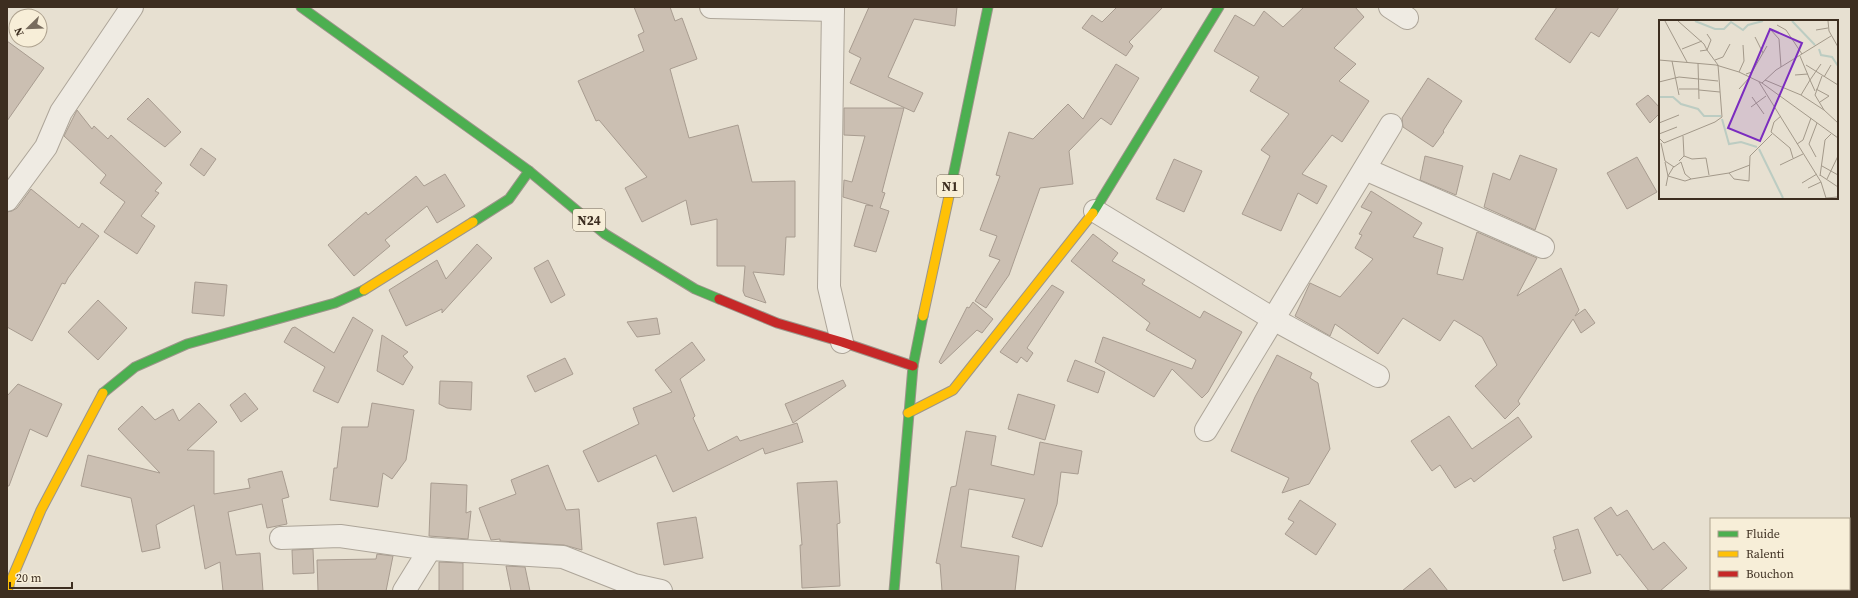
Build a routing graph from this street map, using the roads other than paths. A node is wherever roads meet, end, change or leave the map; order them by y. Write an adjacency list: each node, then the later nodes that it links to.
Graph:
1 (132, 7): 10 (street)
2 (301, 7): 9 (main road, N24)
3 (711, 7): 6 (street)
4 (988, 7): 15 (main road, N1)
5 (1219, 7): 11 (main road)
6 (833, 9): 14 (street)
7 (1391, 126): 8 (street)
8 (1365, 169): 12 (street); 13 (street)
9 (529, 171): 14 (main road, N24); 21 (main road)
10 (7, 200)
11 (1094, 211): 13 (street); 17 (main road)
12 (1543, 247)
13 (1274, 320): 16 (street); 18 (street)
14 (842, 342): 15 (main road, N24)
15 (913, 366): 17 (main road, N1)
16 (1378, 376)
17 (908, 413): 24 (main road, N1)
18 (1206, 430)
19 (280, 538): 20 (street)
20 (430, 549): 22 (street); 23 (street)
21 (7, 590)
22 (404, 591)
23 (661, 591)
24 (894, 591)

